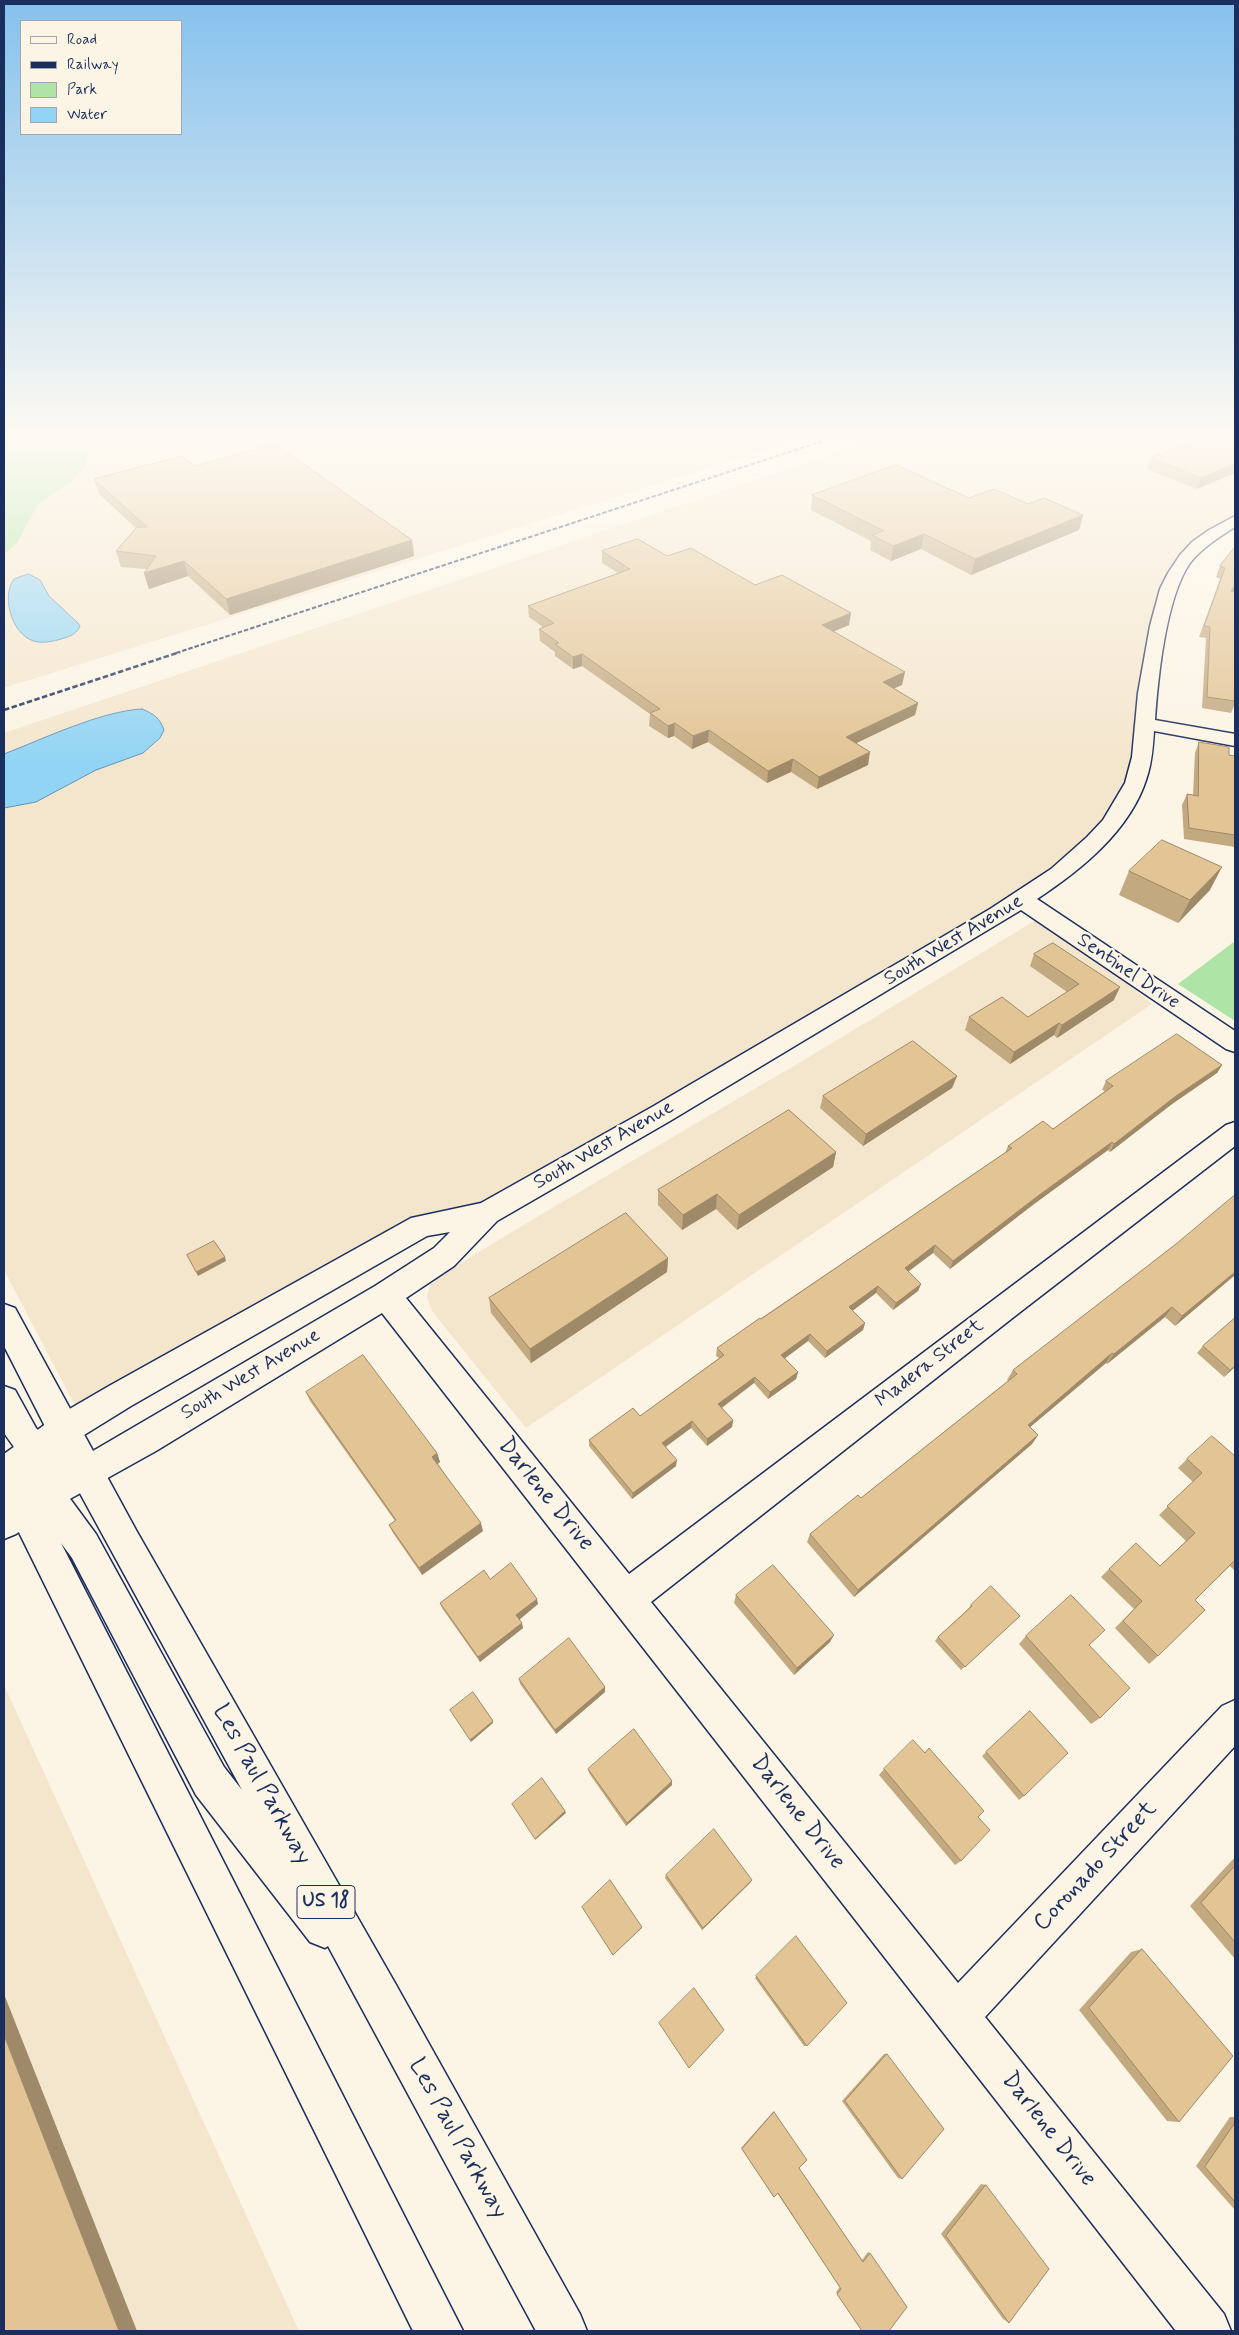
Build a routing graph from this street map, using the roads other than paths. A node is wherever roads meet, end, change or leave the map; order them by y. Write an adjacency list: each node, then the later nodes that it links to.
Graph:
1 (1200, 546): 2 (street, South West Avenue)
2 (1145, 724): 3 (street); 4 (street, South West Avenue)
3 (1235, 740)
4 (1022, 900): 5 (street, Sentinel Drive); 7 (street, South West Avenue)
5 (1235, 1043)
6 (1235, 1132): 16 (street, Madera Street)
7 (487, 1213): 8 (street, South West Avenue); 11 (street, South West Avenue)
8 (386, 1295): 14 (street, South West Avenue); 16 (street, Darlene Drive)
9 (4, 1317): 11 (street, Les Paul Parkway / US 18)
10 (4, 1400): 12 (street)
11 (65, 1429): 12 (street, South West Avenue); 14 (street, Les Paul Parkway / US 18)
12 (35, 1451): 13 (street, South West Avenue); 14 (street)
13 (4, 1472): 15 (street)
14 (89, 1472): 15 (street, South West Avenue); 18 (street, Les Paul Parkway / US 18)
15 (25, 1508): 18 (street); 20 (street)
16 (627, 1598): 19 (street, Darlene Drive)
17 (1235, 1719): 19 (street, Coronado Street)
18 (380, 1998): 21 (street, Les Paul Parkway / US 18)
19 (957, 2016): 22 (street, Darlene Drive)
20 (439, 2331)
21 (563, 2331)
22 (1207, 2331)

